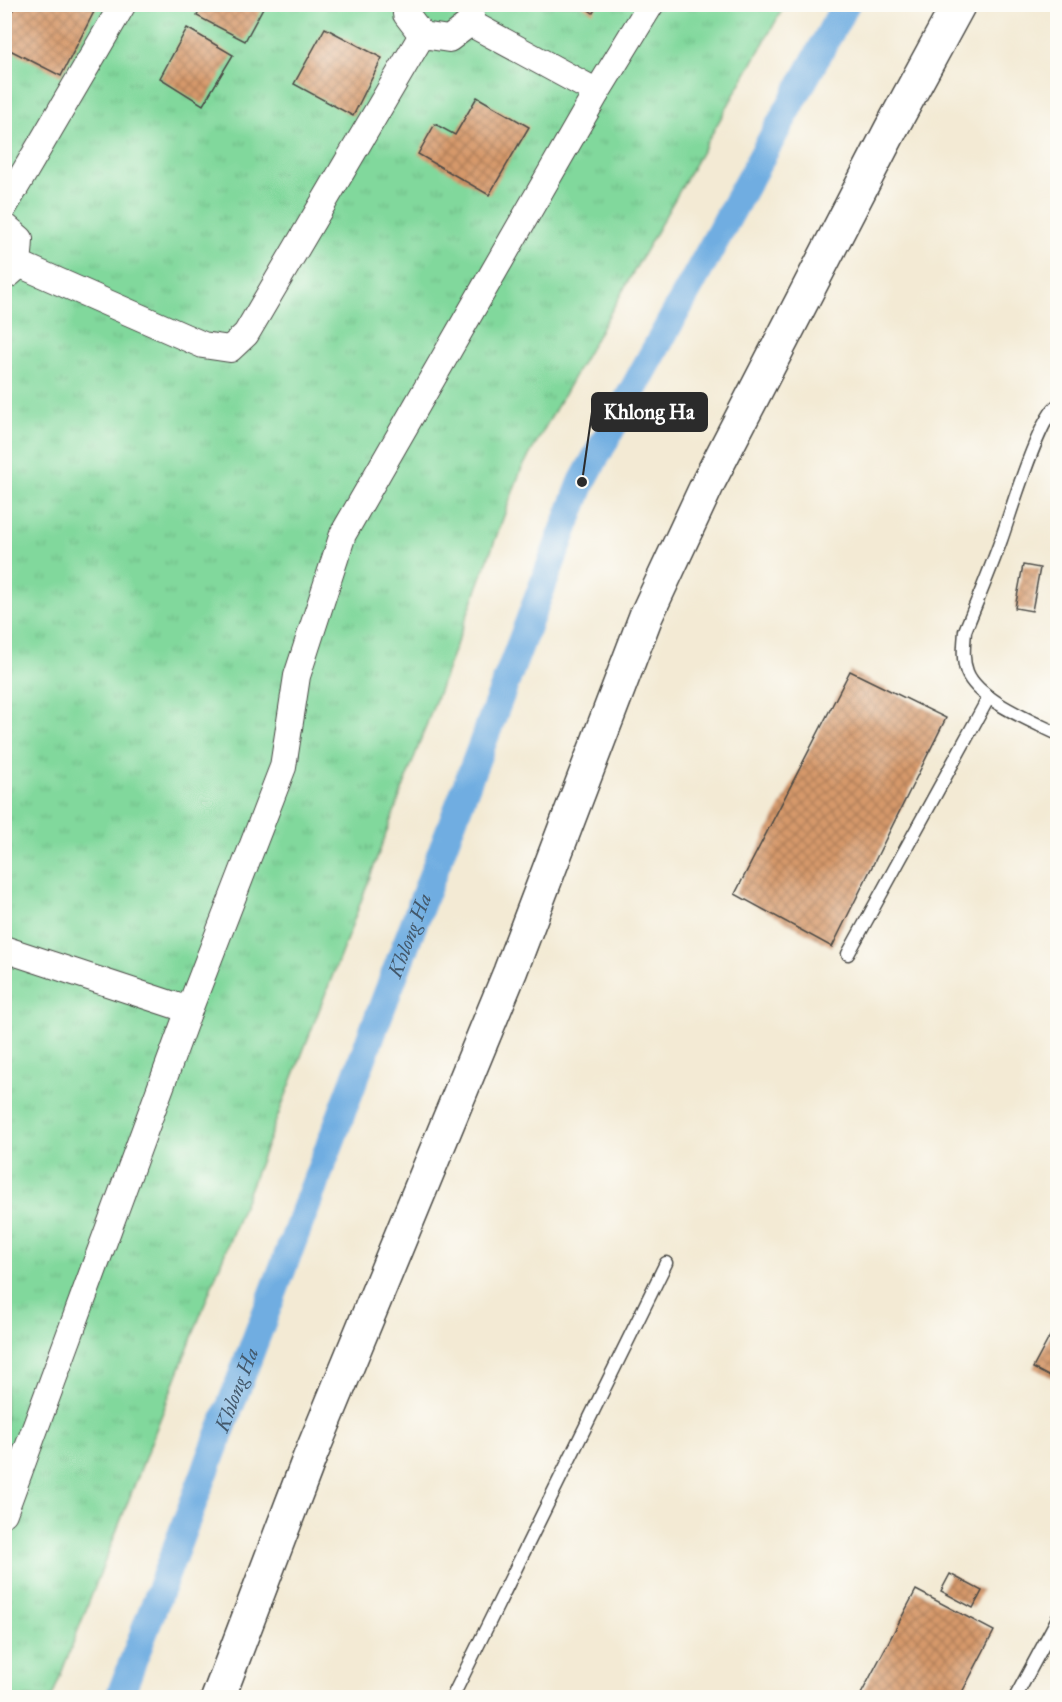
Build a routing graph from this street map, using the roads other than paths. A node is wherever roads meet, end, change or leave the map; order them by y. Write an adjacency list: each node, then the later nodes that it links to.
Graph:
1 (123, 4): 8 (street)
2 (408, 4): 6 (street)
3 (651, 4): 7 (street)
4 (959, 4): 20 (street)
5 (471, 14): 6 (street); 7 (street)
6 (422, 35): 10 (street)
7 (597, 92): 16 (street)
8 (4, 207)
9 (4, 225): 10 (street)
10 (12, 271)
11 (1058, 405): 12 (lane)
12 (989, 697): 13 (lane); 15 (lane)
13 (1058, 734)
14 (4, 949): 16 (street)
15 (848, 954)
16 (189, 1010): 18 (street)
17 (666, 1263): 21 (lane)
18 (4, 1513)
19 (1058, 1618): 22 (lane)
20 (218, 1698)
21 (452, 1698)
22 (1015, 1698)

